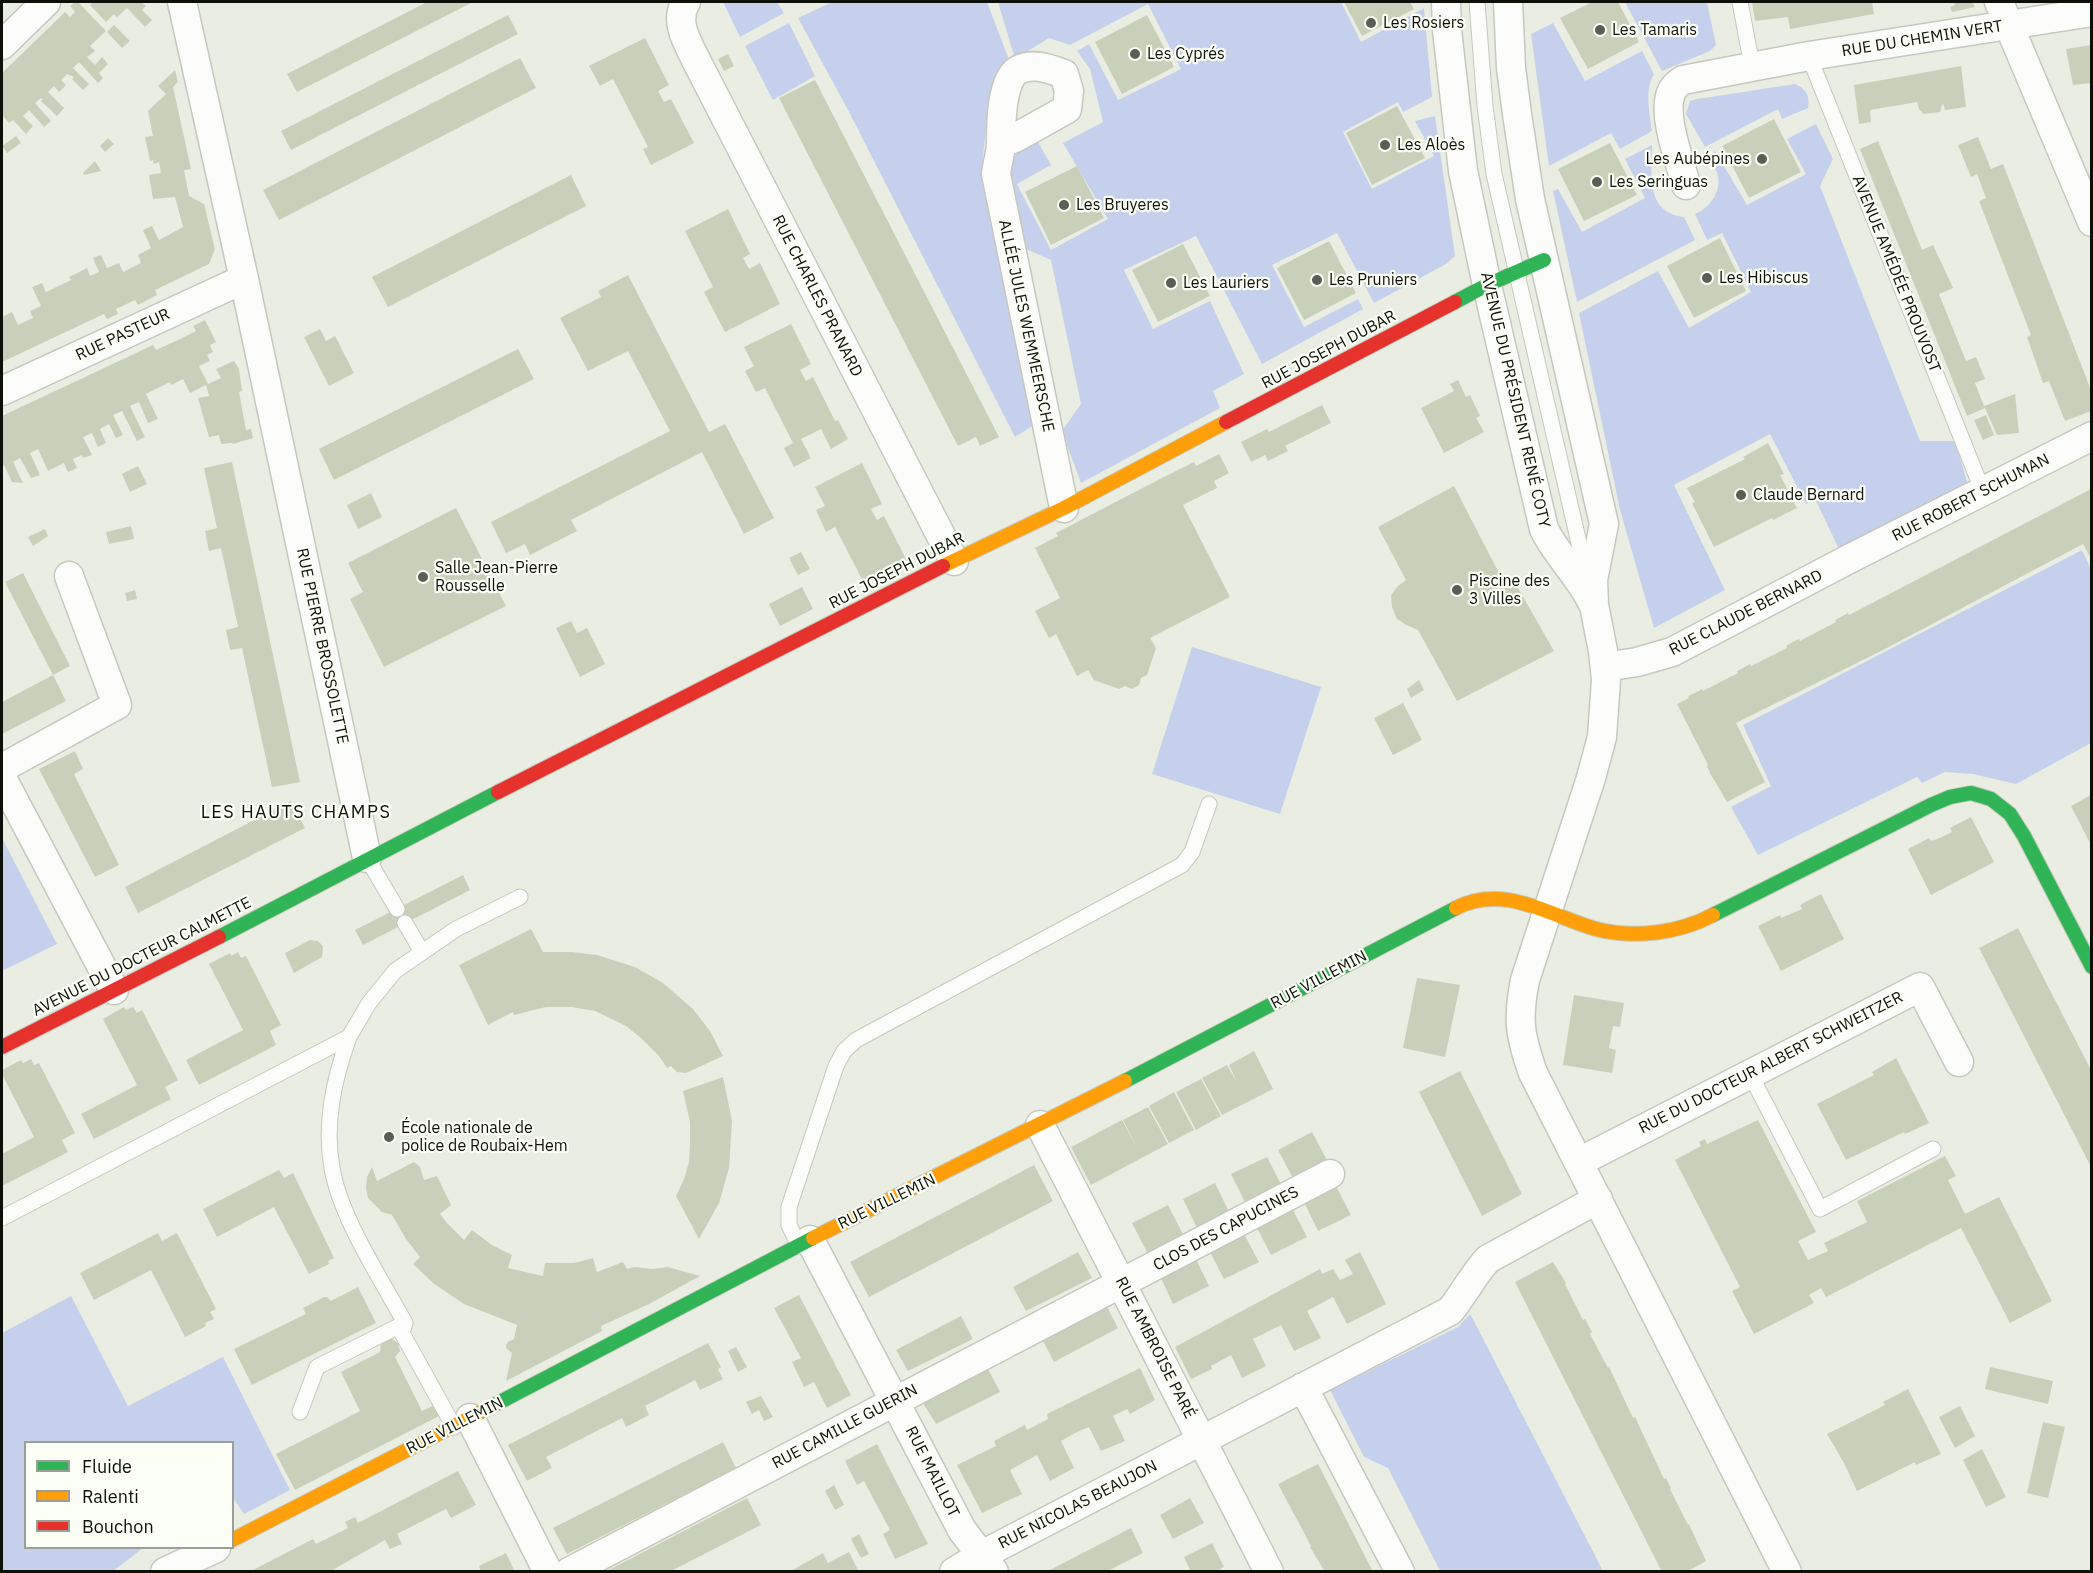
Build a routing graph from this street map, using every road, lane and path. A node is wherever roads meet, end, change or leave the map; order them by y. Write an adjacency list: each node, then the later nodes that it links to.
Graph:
1 (46, 2): 10 (street)
2 (182, 2): 18 (street, RUE PIERRE BROSSOLETTE)
3 (1446, 2): 19 (street, AVENUE DU PRÉSIDENT RENÉ COTY)
4 (1477, 2): 17 (lane)
5 (1508, 2): 16 (street)
6 (1740, 2): 12 (lane)
7 (679, 11): 25 (street, RUE CHARLES PRANARD)
8 (2091, 12): 9 (street, RUE DU CHEMIN VERT)
9 (2004, 13): 11 (street, RUE DU CHEMIN VERT); 15 (street)
10 (2, 45)
11 (1809, 56): 12 (street, RUE DU CHEMIN VERT); 22 (lane, AVENUE AMÉDÉE PROUVOST)
12 (1752, 66): 14 (street, RUE DU CHEMIN VERT)
13 (1001, 144): 23 (street, ALLÉE JULES WEMMEERSCHE)
14 (1686, 185)
15 (2091, 222)
16 (1544, 261): 17 (street, RUE JOSEPH DUBAR); 27 (street)
17 (1515, 272): 19 (street, RUE JOSEPH DUBAR); 27 (lane)
18 (244, 279): 20 (street, RUE PASTEUR); 32 (street, RUE PIERRE BROSSOLETTE)
19 (1487, 285): 23 (street, RUE JOSEPH DUBAR); 27 (street, AVENUE DU PRÉSIDENT RENÉ COTY)
20 (2, 391)
21 (2091, 436): 22 (street, RUE ROBERT SCHUMAN)
22 (1983, 492): 24 (street, RUE ROBERT SCHUMAN)
23 (1064, 508): 25 (street, RUE JOSEPH DUBAR)
24 (1850, 559): 28 (street, RUE CLAUDE BERNARD)
25 (954, 561): 32 (street, RUE JOSEPH DUBAR)
26 (69, 576): 29 (street)
27 (1594, 605): 28 (street)
28 (1605, 667): 36 (street)
29 (2, 768)
30 (2, 778): 40 (street)
31 (1209, 804): 51 (lane)
32 (367, 858): 34 (lane); 35 (street, RUE JOSEPH DUBAR)
33 (520, 897): 38 (lane)
34 (397, 909)
35 (265, 913): 40 (street, AVENUE DU DOCTEUR CALMETTE)
36 (1548, 914): 39 (street, RUE VILLEMIN); 45 (street, RUE VILLEMIN); 47 (street)
37 (405, 923): 38 (lane)
38 (422, 952): 41 (lane)
39 (2091, 967)
40 (114, 990): 42 (street, AVENUE DU DOCTEUR CALMETTE)
41 (349, 1037): 50 (lane); 53 (lane)
42 (2, 1047)
43 (1959, 1062): 44 (street, RUE DU DOCTEUR ALBERT SCHWEITZER)
44 (1750, 1074): 46 (lane); 47 (street, RUE DU DOCTEUR ALBERT SCHWEITZER)
45 (1040, 1125): 51 (street, RUE VILLEMIN); 52 (street, RUE AMBROISE PARÉ)
46 (1933, 1149)
47 (1579, 1162): 49 (street)
48 (1330, 1174): 52 (street, CLOS DES CAPUCINES)
49 (1598, 1199): 54 (street, RUE NICOLAS BEAUJON); 68 (street)
50 (2, 1218)
51 (805, 1243): 55 (street, RUE MAILLOT); 57 (street, RUE VILLEMIN)
52 (1121, 1283): 55 (street, RUE CAMILLE GUERIN); 58 (street, RUE AMBROISE PARÉ)
53 (405, 1323): 56 (lane); 57 (lane)
54 (1303, 1387): 58 (street, RUE NICOLAS BEAUJON); 67 (street)
55 (896, 1400): 61 (street, RUE MAILLOT); 64 (street, RUE CAMILLE GUERIN)
56 (300, 1412)
57 (462, 1423): 59 (street, RUE VILLEMIN); 63 (street)
58 (1202, 1441): 61 (street, RUE NICOLAS BEAUJON); 66 (street, RUE AMBROISE PARÉ)
59 (234, 1539)
60 (214, 1549): 62 (street)
61 (987, 1564): 65 (street, RUE NICOLAS BEAUJON)
62 (165, 1572)
63 (548, 1572)
64 (569, 1572)
65 (954, 1572)
66 (1269, 1572)
67 (1400, 1572)
68 (1787, 1572)

